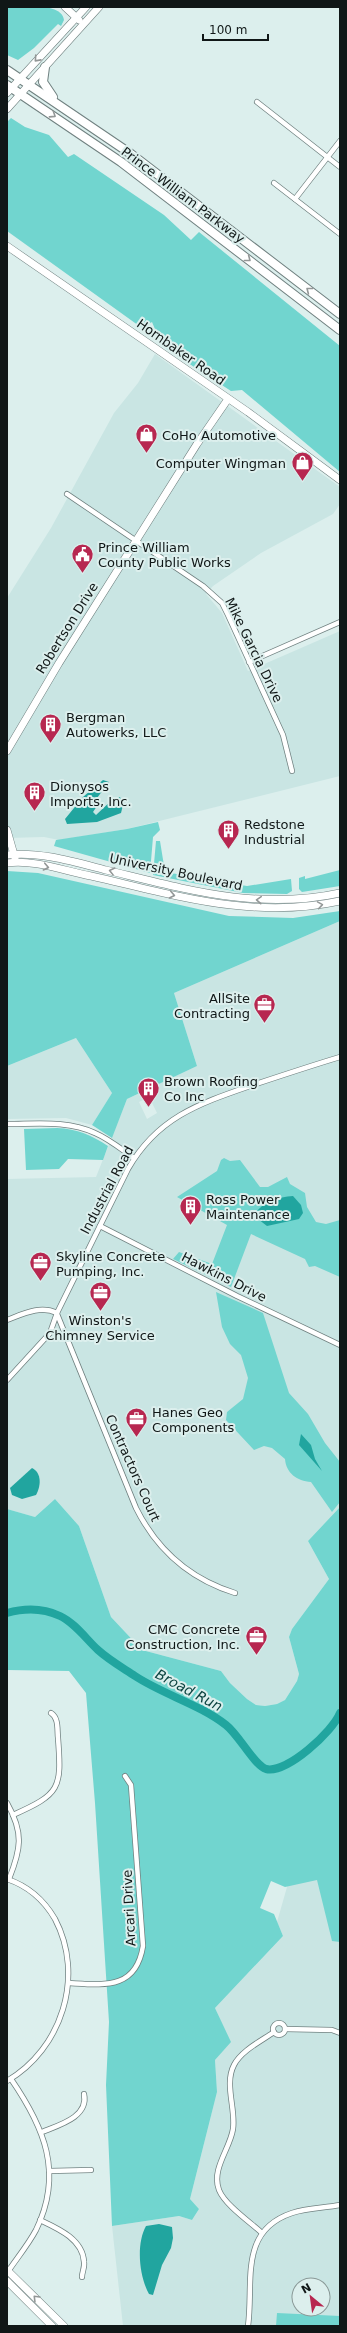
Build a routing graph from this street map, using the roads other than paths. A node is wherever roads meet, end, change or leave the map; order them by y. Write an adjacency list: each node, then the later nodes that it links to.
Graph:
1 (65, 7): 4 (main road)
2 (86, 7): 4 (main road)
3 (99, 7): 5 (main road)
4 (76, 17): 5 (main road); 8 (main road, one-way to 8)
5 (84, 24): 6 (main road)
6 (45, 67): 9 (main road); 13 (highway)
7 (7, 70): 8 (highway, Prince William Parkway)
8 (20, 78): 9 (highway, Prince William Parkway); 10 (main road)
9 (29, 84): 11 (main road); 13 (highway, Prince William Parkway)
10 (8, 89): 11 (highway, Prince William Parkway)
11 (21, 94): 14 (main road); 23 (highway, Prince William Parkway, one-way to 23)
12 (257, 102): 16 (street)
13 (58, 103): 22 (highway, Prince William Parkway, one-way to 13)
14 (7, 109)
15 (340, 141): 16 (street)
16 (327, 157): 17 (street); 19 (street)
17 (340, 167)
18 (274, 183): 19 (street)
19 (295, 199): 20 (street)
20 (340, 234)
21 (7, 246): 24 (main road, Hornbaker Road)
22 (340, 314)
23 (340, 330)
24 (228, 399): 25 (main road, Hornbaker Road); 27 (main road, Robertson Drive)
25 (340, 480)
26 (67, 494): 27 (street, Mike Garcia Drive)
27 (137, 540): 29 (street, Mike Garcia Drive); 30 (main road, Robertson Drive)
28 (340, 622): 29 (street)
29 (249, 662): 31 (street, Mike Garcia Drive)
30 (7, 751)
31 (292, 771)
32 (7, 830): 33 (main road)
33 (16, 854): 34 (main road, University Boulevard); 35 (main road); 37 (main road, University Boulevard, one-way to 33)
34 (7, 855)
35 (15, 862): 36 (main road, University Boulevard); 38 (main road, University Boulevard, one-way to 38)
36 (7, 863)
37 (340, 893)
38 (340, 901)
39 (340, 1057): 41 (street, Industrial Road)
40 (7, 1124): 41 (street)
41 (134, 1158): 42 (street, Industrial Road)
42 (100, 1226): 43 (street, Industrial Road); 45 (street, Hawkins Drive)
43 (57, 1313): 44 (street); 46 (street, Industrial Road); 47 (street, Contractors Court)
44 (7, 1320)
45 (340, 1345)
46 (7, 1380)
47 (235, 1593)
48 (51, 1713): 51 (street)
49 (125, 1776): 53 (street, Arcari Drive)
50 (7, 1803): 51 (street)
51 (13, 1815): 52 (street)
52 (8, 1879): 53 (street)
53 (69, 1983): 57 (street)
54 (285, 2029): 55 (street); 55 (street); 56 (street)
55 (274, 2032): 64 (street)
56 (340, 2033)
57 (9, 2080): 59 (street)
58 (84, 2094): 59 (street)
59 (42, 2132): 61 (street)
60 (91, 2170): 61 (street)
61 (49, 2171): 63 (street)
62 (340, 2205): 64 (street)
63 (40, 2220): 65 (street); 66 (street)
64 (262, 2233): 70 (street)
65 (8, 2272): 69 (main road, one-way to 65)
66 (82, 2277)
67 (7, 2281): 68 (main road)
68 (52, 2326)
69 (64, 2326)
70 (248, 2326)

